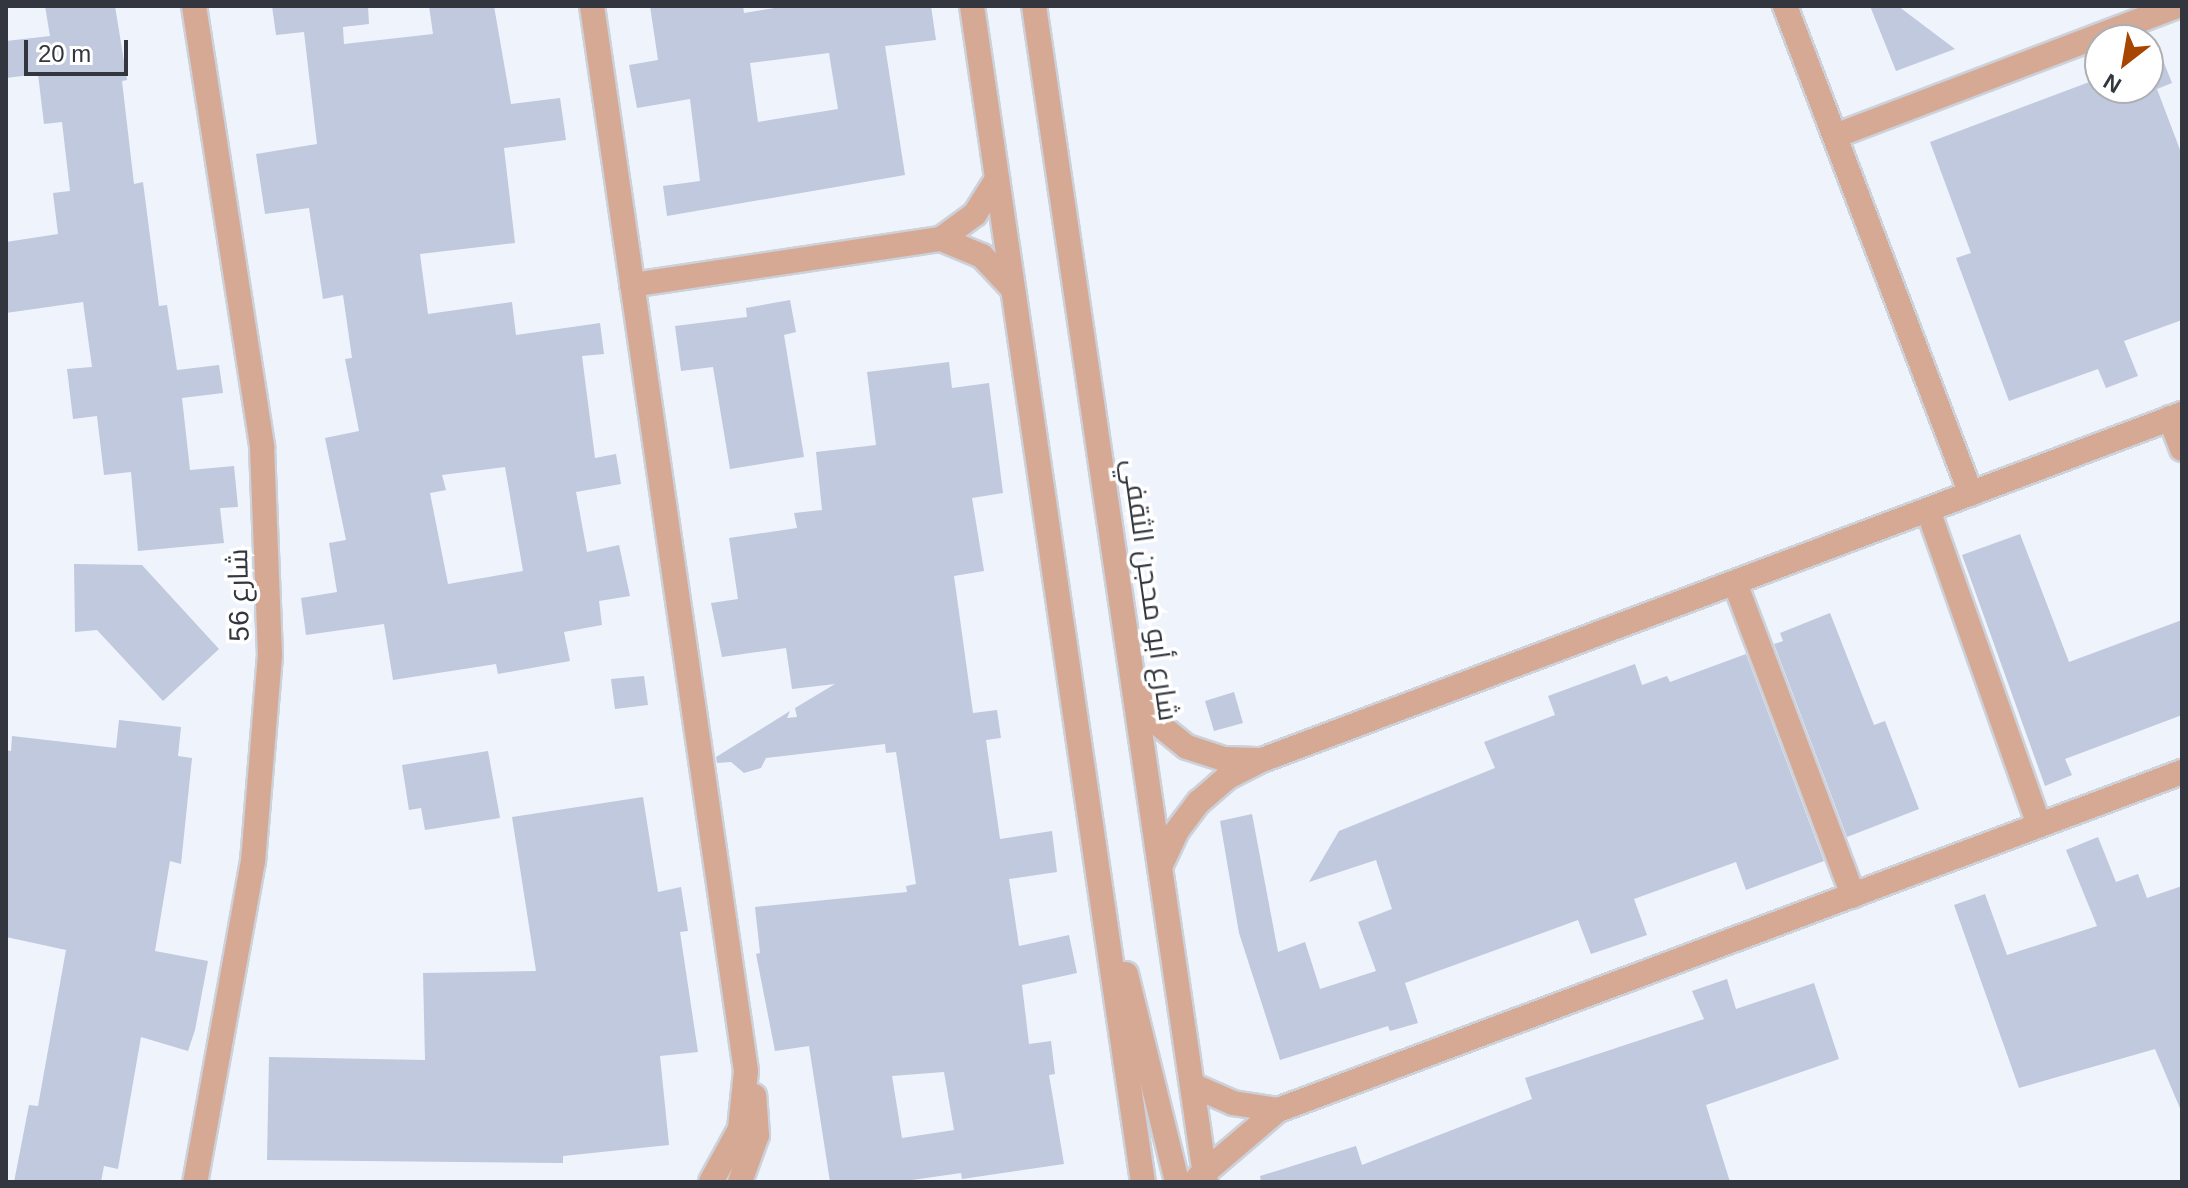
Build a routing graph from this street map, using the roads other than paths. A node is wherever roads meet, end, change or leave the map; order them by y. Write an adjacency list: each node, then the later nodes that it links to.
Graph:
1 (194, 6): 28 (street, شارع 56)
2 (592, 6): 10 (street)
3 (972, 6): 8 (street)
4 (1034, 6): 17 (street, شارع أبو محجن الثقفي)
5 (1785, 6): 7 (street)
6 (2177, 6): 7 (street)
7 (1835, 136): 14 (street)
8 (997, 179): 9 (street); 11 (street)
9 (941, 239): 10 (street); 11 (street)
10 (632, 285): 24 (street)
11 (1013, 289): 23 (street)
12 (2176, 416): 13 (street); 14 (street)
13 (2182, 449)
14 (1971, 494): 15 (street)
15 (1928, 510): 16 (street); 20 (street)
16 (1735, 583): 18 (street); 22 (street)
17 (1135, 691): 18 (street); 21 (street, شارع أبو محجن الثقفي)
18 (1262, 760): 21 (street)
19 (2182, 772): 20 (street)
20 (2039, 825): 22 (street)
21 (1160, 867): 25 (street, شارع أبو محجن الثقفي)
22 (1853, 895): 26 (street)
23 (1107, 928): 31 (street); 32 (street)
24 (746, 1071): 29 (street); 30 (street)
25 (1192, 1085): 26 (street); 27 (street, شارع أبو محجن الثقفي)
26 (1278, 1110): 27 (street)
27 (1201, 1179)
28 (195, 1182)
29 (711, 1182)
30 (740, 1182)
31 (1143, 1182)
32 (1177, 1182)

